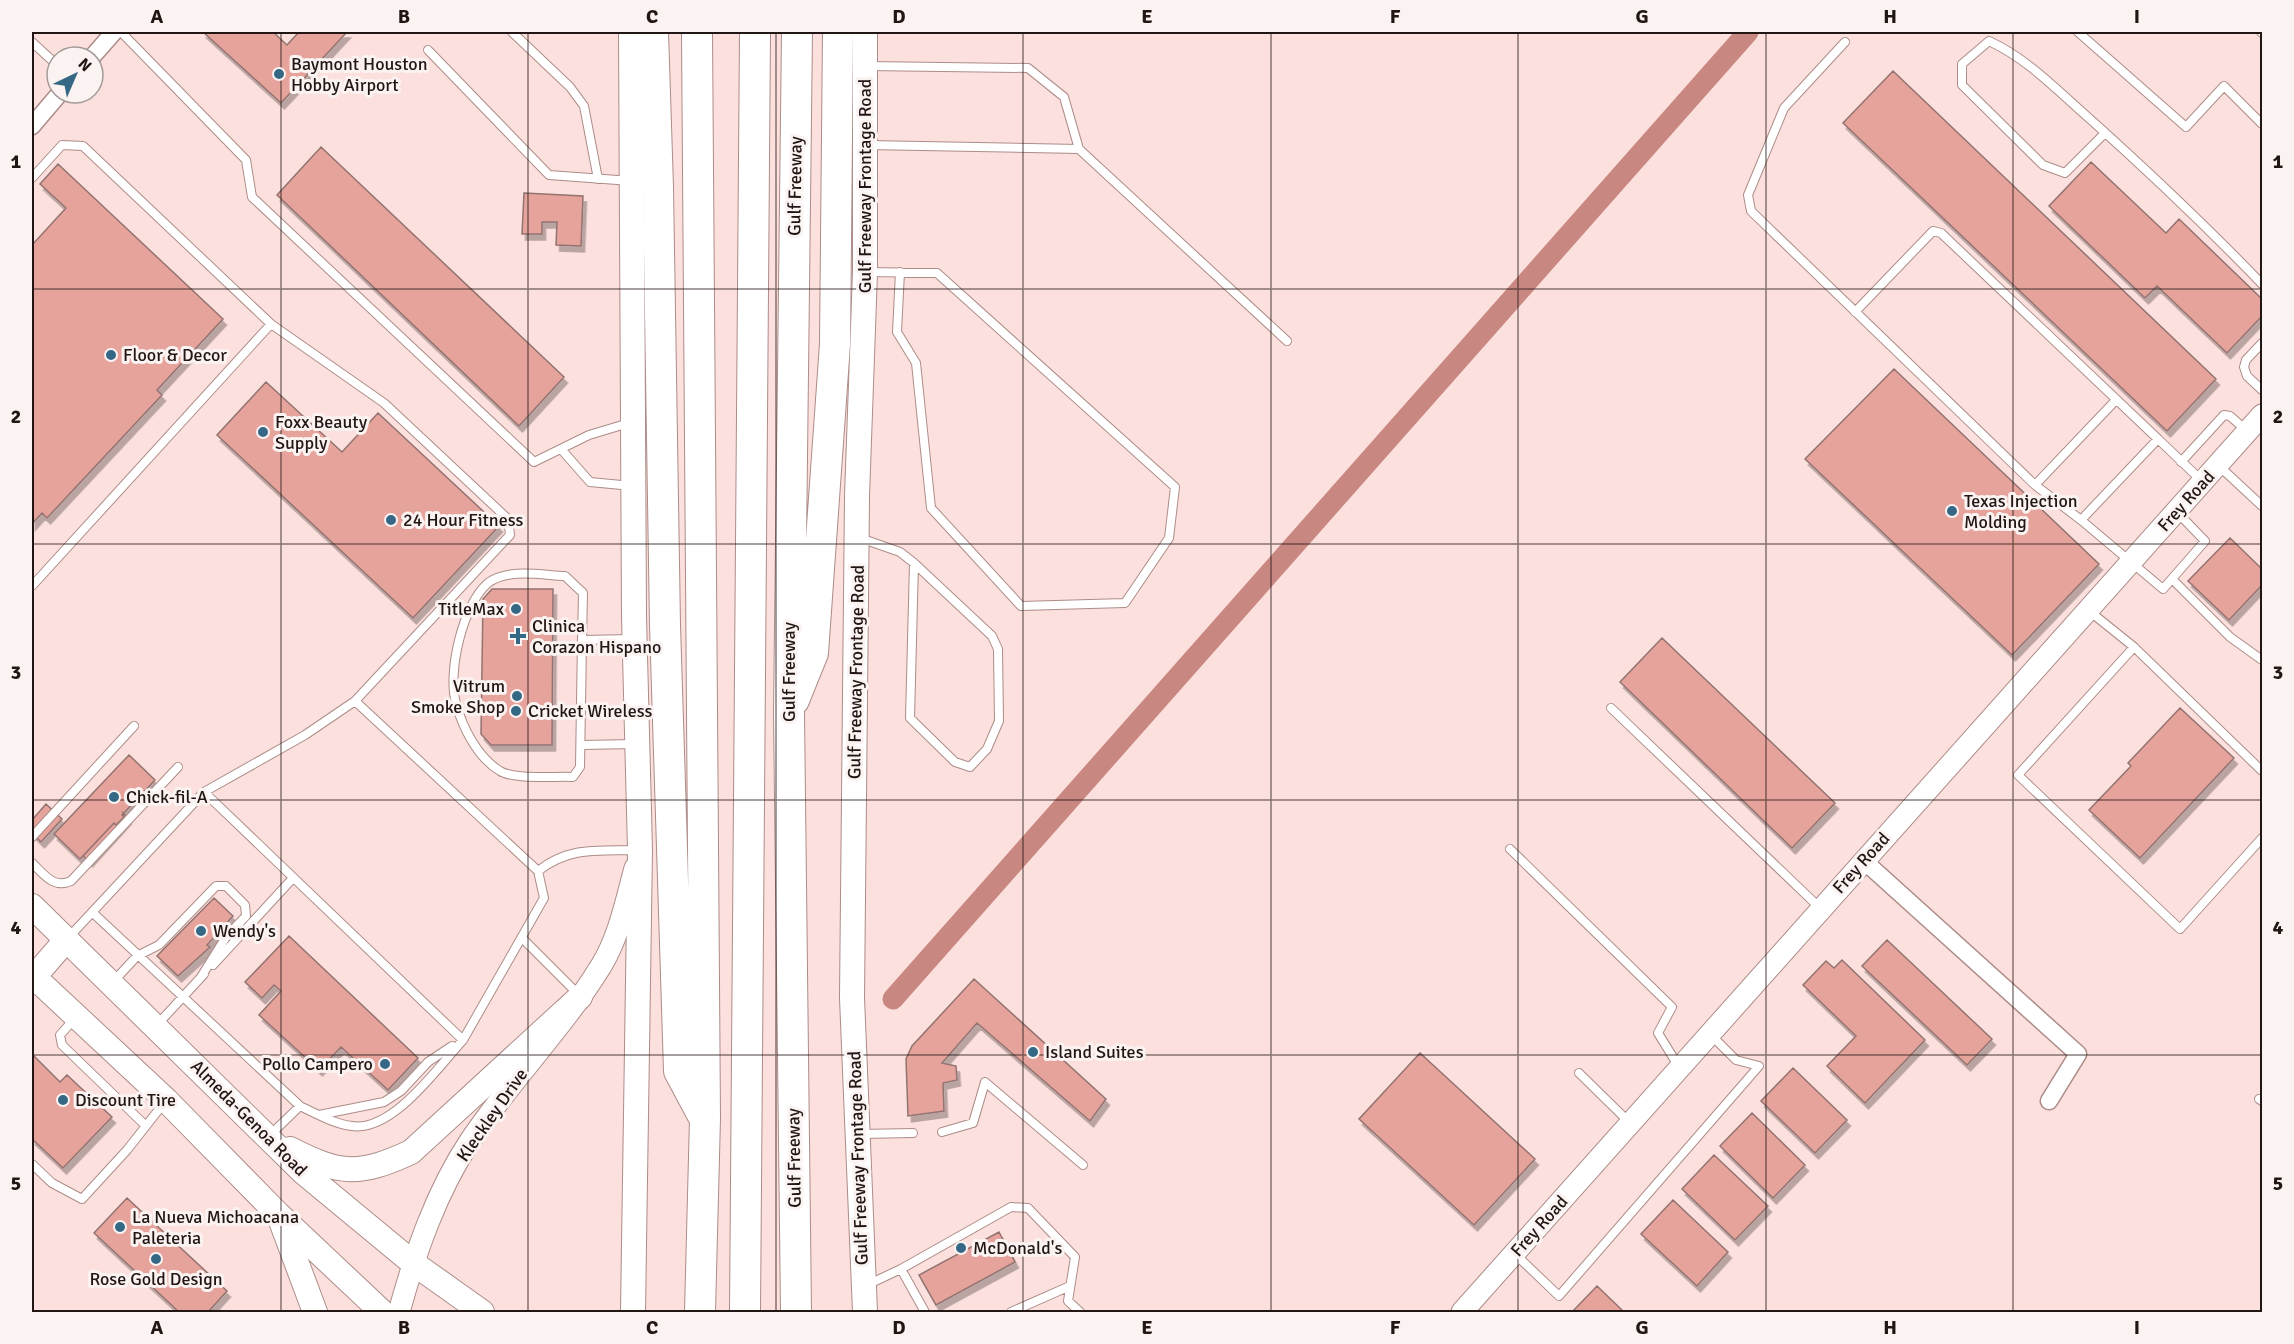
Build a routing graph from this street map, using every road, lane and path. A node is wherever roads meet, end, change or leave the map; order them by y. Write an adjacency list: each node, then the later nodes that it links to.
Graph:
1 (114, 32): 14 (street)
2 (121, 32): 40 (lane)
3 (512, 32): 25 (lane)
4 (631, 32): 26 (main road)
5 (653, 32): 97 (highway)
6 (697, 32): 97 (highway)
7 (755, 32): 118 (highway)
8 (797, 32): 61 (highway, Gulf Freeway)
9 (838, 32): 61 (highway)
10 (865, 32): 17 (main road, Gulf Freeway Frontage Road)
11 (2078, 32): 19 (lane)
12 (32, 42): 16 (lane)
13 (1845, 42): 30 (lane)
14 (103, 45)
15 (428, 50): 25 (lane)
16 (45, 54)
17 (865, 66): 22 (main road, Gulf Freeway Frontage Road); 23 (lane)
18 (50, 105): 20 (street)
19 (2262, 124)
20 (32, 126)
21 (2105, 133): 21 (lane); 29 (lane)
22 (865, 146): 23 (lane); 27 (main road, Gulf Freeway Frontage Road)
23 (1079, 149): 32 (lane)
24 (32, 178): 31 (lane)
25 (598, 179): 26 (lane)
26 (632, 181): 37 (main road)
27 (865, 272): 28 (lane); 49 (main road, Gulf Freeway Frontage Road)
28 (900, 272): 28 (lane)
29 (2262, 284)
30 (1855, 312): 35 (lane); 44 (lane)
31 (272, 324): 53 (lane); 59 (lane)
32 (1287, 340)
33 (2262, 343): 34 (lane)
34 (2262, 390)
35 (2116, 400): 39 (lane); 44 (lane)
36 (2262, 415): 38 (street, Frey Road)
37 (633, 422): 40 (lane); 45 (main road)
38 (2248, 431): 41 (lane); 42 (street, Frey Road)
39 (2158, 440): 41 (lane); 48 (lane)
40 (561, 449): 45 (lane)
41 (2181, 462): 43 (lane)
42 (2218, 465): 43 (street, Frey Road); 46 (lane)
43 (2202, 482): 47 (street, Frey Road)
44 (2036, 485): 48 (lane)
45 (633, 486): 55 (main road)
46 (2262, 506)
47 (2176, 511): 50 (street, Frey Road); 52 (lane)
48 (2081, 520): 50 (lane)
49 (857, 537): 51 (lane); 102 (main road, Gulf Freeway Frontage Road)
50 (2132, 561): 52 (lane); 54 (street, Frey Road)
51 (914, 562): 51 (lane)
52 (2172, 579): 58 (lane)
53 (32, 586)
54 (2088, 610): 57 (lane); 72 (street, Frey Road)
55 (636, 639): 56 (lane); 63 (main road)
56 (582, 640): 64 (lane); 64 (lane)
57 (2134, 647): 66 (lane); 69 (lane)
58 (2262, 660)
59 (355, 701): 67 (lane); 74 (lane)
60 (1611, 708): 77 (lane)
61 (789, 714): 119 (highway, Gulf Freeway)
62 (134, 726): 68 (lane)
63 (638, 743): 64 (lane); 71 (main road)
64 (581, 745)
65 (178, 767): 73 (lane)
66 (2262, 771)
67 (204, 792): 75 (lane); 78 (lane)
68 (32, 837)
69 (2262, 838)
70 (1510, 849): 91 (lane)
71 (640, 850): 74 (lane); 86 (street, Kleckley Drive); 116 (main road)
72 (1863, 860): 77 (street, Frey Road); 94 (street)
73 (32, 863)
74 (538, 871): 79 (lane)
75 (293, 878): 83 (lane); 90 (lane)
76 (32, 906): 80 (main road, Almeda-Genoa Road)
77 (1821, 908): 89 (street, Frey Road)
78 (92, 912): 80 (lane); 81 (lane)
79 (522, 938): 86 (lane); 90 (lane)
80 (67, 939): 82 (main road); 84 (main road, Almeda-Genoa Road)
81 (137, 956): 83 (lane); 84 (lane); 85 (lane)
82 (32, 977): 87 (main road)
83 (201, 977): 85 (lane)
84 (112, 983): 88 (main road, Almeda-Genoa Road)
85 (183, 997): 88 (lane); 95 (lane)
86 (580, 997): 103 (main road); 108 (street, Kleckley Drive)
87 (76, 1016): 93 (main road); 99 (lane)
88 (155, 1026): 103 (main road, Almeda-Genoa Road)
89 (1710, 1034): 91 (street, Frey Road); 107 (lane)
90 (463, 1040): 96 (lane); 96 (lane)
91 (1680, 1067): 98 (street, Frey Road)
92 (1579, 1073): 98 (lane)
93 (166, 1100): 99 (lane); 106 (main road)
94 (2049, 1101)
95 (300, 1106): 96 (lane); 103 (lane)
96 (319, 1115)
97 (705, 1119): 117 (highway)
98 (1630, 1123): 107 (street, Frey Road)
99 (146, 1126): 104 (lane)
100 (942, 1132): 105 (lane)
101 (913, 1133): 102 (lane)
102 (858, 1134): 111 (main road, Gulf Freeway Frontage Road)
103 (267, 1138): 108 (main road, Almeda-Genoa Road)
104 (32, 1164)
105 (1083, 1164)
106 (278, 1214): 112 (main road); 113 (main road)
107 (1515, 1253): 124 (street, Frey Road)
108 (413, 1263): 114 (street, Kleckley Drive); 115 (main road, Almeda-Genoa Road)
109 (901, 1269): 110 (lane); 111 (lane); 121 (lane)
110 (1070, 1286): 122 (lane); 123 (lane)
111 (864, 1287): 120 (main road, Gulf Freeway Frontage Road)
112 (315, 1312)
113 (382, 1312)
114 (399, 1312)
115 (482, 1312)
116 (633, 1312)
117 (700, 1312)
118 (745, 1312)
119 (795, 1312)
120 (865, 1312)
121 (925, 1312)
122 (1011, 1312)
123 (1080, 1312)
124 (1462, 1312)

